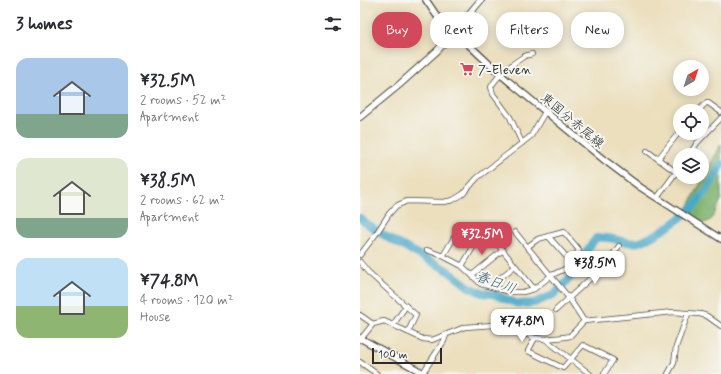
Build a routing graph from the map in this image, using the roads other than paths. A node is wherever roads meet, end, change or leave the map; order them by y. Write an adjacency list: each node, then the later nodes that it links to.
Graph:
1 (426, 0): 3 (street, 東国分赤尾線)
2 (481, 0): 4 (main road)
3 (434, 12)
4 (471, 12)
5 (440, 48): 12 (main road)
6 (471, 48): 8 (street, 東国分赤尾線)
7 (532, 54): 8 (street)
8 (501, 75): 10 (street, 東国分赤尾線); 15 (street)
9 (705, 104): 11 (street)
10 (546, 112): 15 (street); 21 (street, 東国分赤尾線)
11 (721, 112)
12 (360, 117)
13 (721, 118): 16 (street)
14 (673, 140): 18 (street)
15 (522, 143): 30 (street)
16 (694, 148)
17 (647, 151): 18 (street)
18 (658, 159): 19 (street)
19 (673, 170)
20 (673, 176): 21 (street)
21 (657, 198): 25 (street, 東国分赤尾線)
22 (515, 232): 27 (street)
23 (482, 234): 29 (street); 31 (street); 34 (street)
24 (548, 236): 27 (street); 33 (street); 33 (street)
25 (721, 239)
26 (619, 246): 40 (street)
27 (527, 247): 37 (street)
28 (427, 250): 31 (street)
29 (503, 250): 35 (street); 36 (street)
30 (360, 255)
31 (443, 256): 34 (street)
32 (360, 262): 41 (street)
33 (571, 262): 37 (street)
34 (462, 266): 36 (street)
35 (515, 266): 38 (street); 39 (street)
36 (472, 275): 38 (street)
37 (553, 277): 39 (street); 40 (street)
38 (490, 286): 39 (street)
39 (534, 288)
40 (569, 298): 42 (street); 45 (street)
41 (406, 306): 47 (street); 49 (street)
42 (556, 310)
43 (688, 314): 45 (street); 48 (street); 60 (street)
44 (360, 315): 46 (street)
45 (584, 321): 53 (street)
46 (373, 324): 47 (street); 52 (street)
47 (393, 325): 49 (street)
48 (721, 326)
49 (408, 332): 50 (street)
50 (446, 335): 51 (street); 57 (street)
51 (535, 338): 53 (street); 54 (street)
52 (360, 339): 57 (street)
53 (545, 339): 54 (street)
54 (571, 360): 58 (street); 59 (street)
55 (360, 362): 56 (street)
56 (377, 374)
57 (423, 374)
58 (590, 374)
59 (604, 374)
60 (668, 374)

